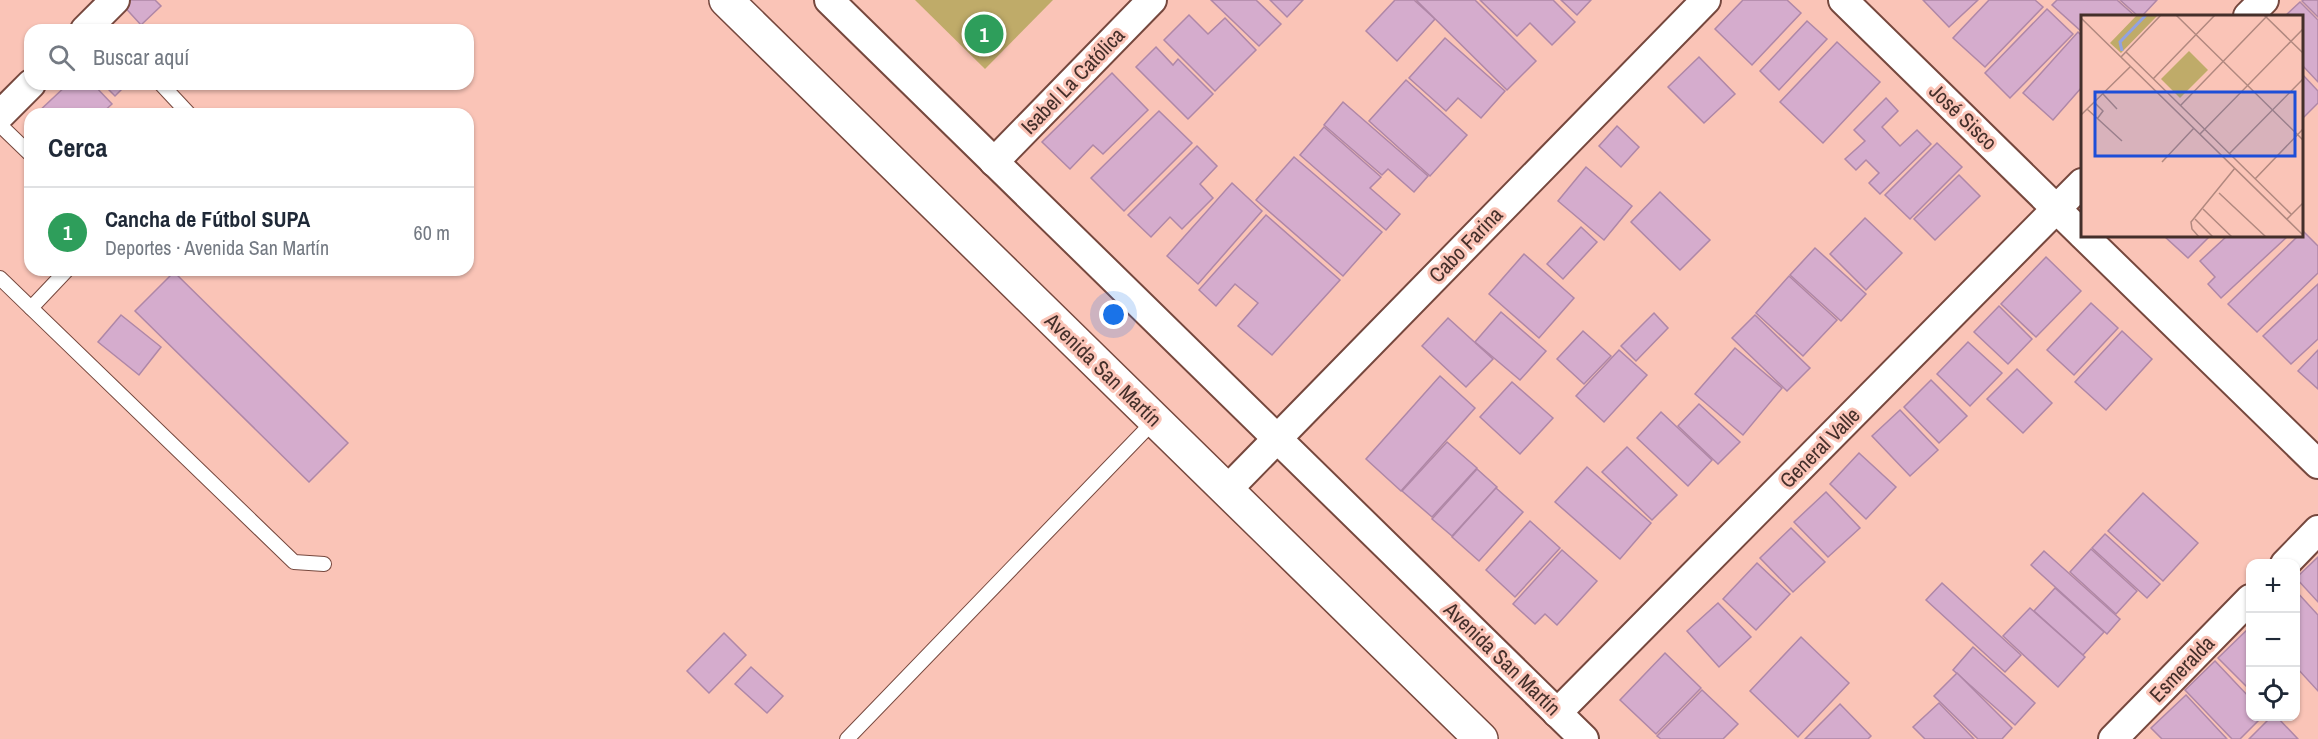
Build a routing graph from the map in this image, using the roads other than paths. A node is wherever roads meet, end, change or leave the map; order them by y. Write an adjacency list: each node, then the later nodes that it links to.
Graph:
1 (726, 0): 22 (street, Avenida San Martín)
2 (829, 0): 14 (street, Avenida San Martín)
3 (1152, 0): 14 (street, Isabel La Católica)
4 (1706, 0): 23 (street, Cabo Farina)
5 (1843, 0): 16 (street, José Sisco)
6 (2264, 0): 7 (street)
7 (2249, 15)
8 (25, 90): 11 (street)
9 (167, 90): 10 (lane)
10 (183, 108)
11 (0, 115)
12 (0, 124): 13 (lane)
13 (24, 148)
14 (994, 162): 23 (street, Avenida San Martín)
15 (2081, 184): 16 (street, General Valle)
16 (2057, 209): 17 (street, José Sisco); 30 (street, General Valle)
17 (2081, 233)
18 (2085, 237): 24 (street, José Sisco)
19 (61, 276): 21 (lane)
20 (0, 278): 21 (lane)
21 (32, 308): 28 (lane)
22 (1155, 420): 25 (street, Avenida San Martín); 31 (lane)
23 (1277, 439): 25 (street, Cabo Farina); 30 (street, Avenida San Martín)
24 (2318, 464)
25 (1227, 490): 32 (street, Avenida San Martín)
26 (2318, 530): 27 (street)
27 (2290, 559)
28 (324, 564)
29 (2246, 603): 34 (street, Esmeralda)
30 (1557, 713): 33 (street, Avenida San Martín)
31 (847, 739)
32 (1481, 739)
33 (1584, 739)
34 (2113, 739)

